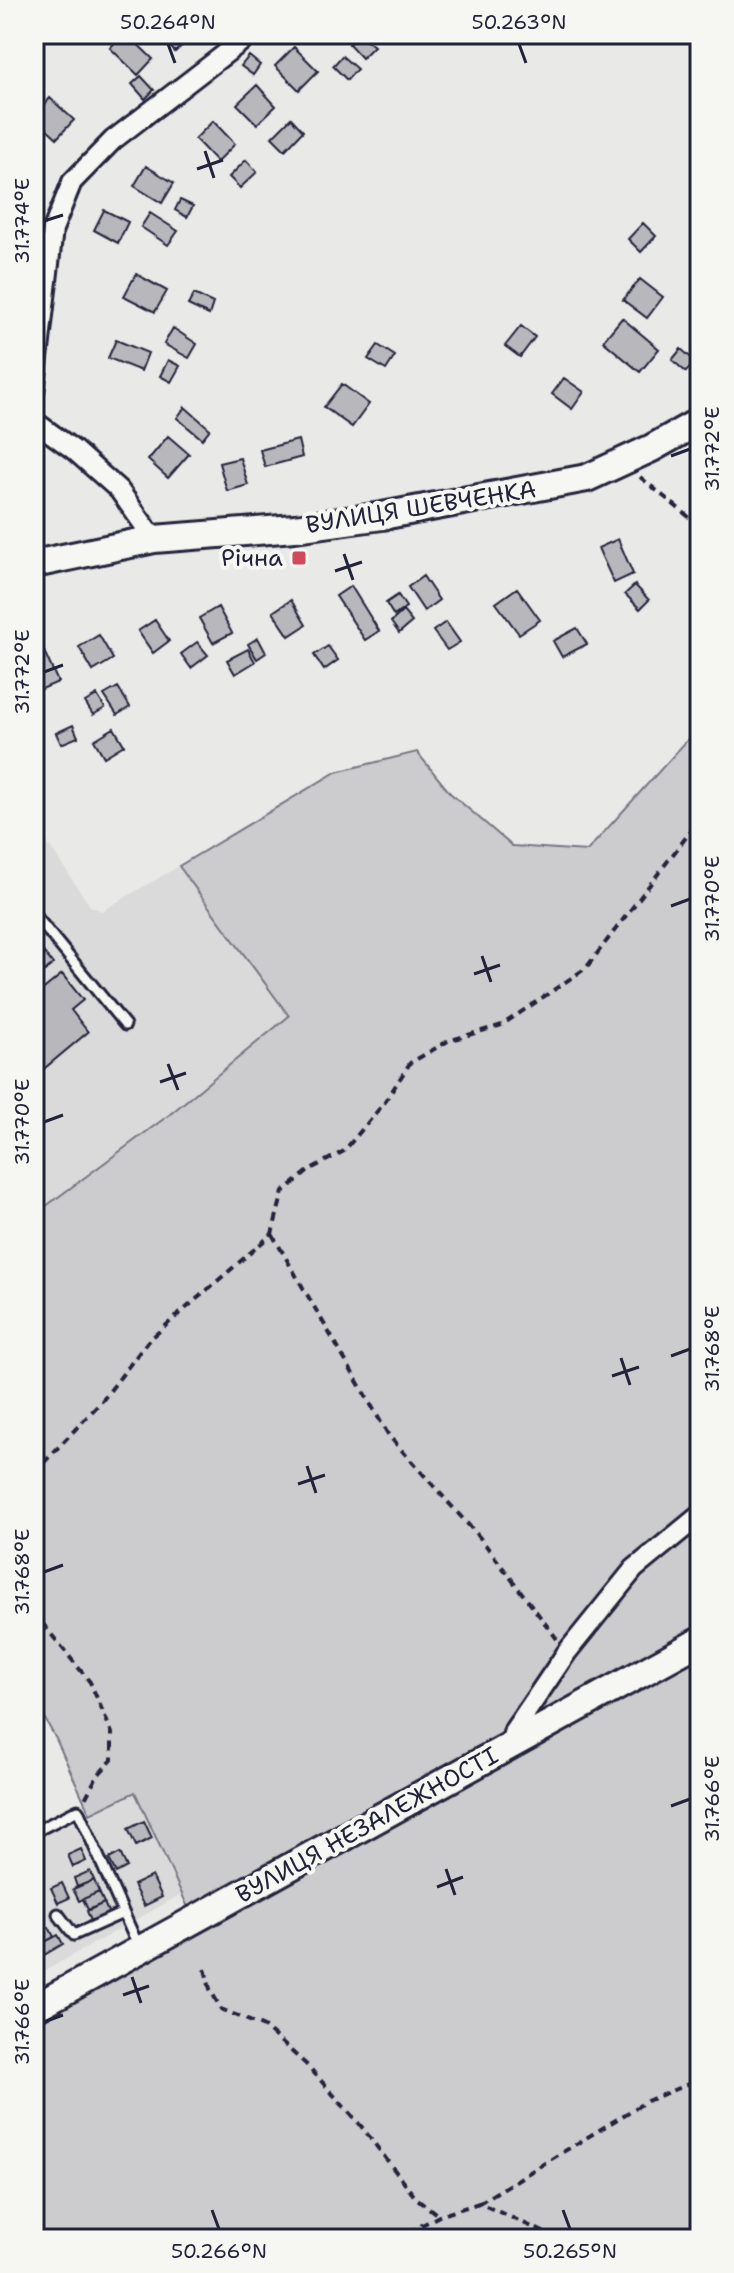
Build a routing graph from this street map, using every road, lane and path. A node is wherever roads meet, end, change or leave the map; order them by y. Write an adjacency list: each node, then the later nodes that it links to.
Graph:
1 (251, 34): 2 (street)
2 (34, 393)
3 (34, 421): 7 (street)
4 (700, 421): 7 (main road, ВУЛИЦЯ ШЕВЧЕНКА)
5 (636, 474): 6 (path)
6 (700, 526)
7 (154, 539): 8 (main road, ВУЛИЦЯ ШЕВЧЕНКА)
8 (34, 564)
9 (700, 819): 12 (path)
10 (34, 914): 11 (lane)
11 (125, 1025)
12 (272, 1234): 13 (path); 17 (path)
13 (34, 1473)
14 (700, 1515): 17 (street)
15 (34, 1613): 19 (path)
16 (700, 1641): 18 (main road, ВУЛИЦЯ НЕЗАЛЕЖНОСТІ)
17 (567, 1652): 18 (street)
18 (509, 1748): 23 (main road, ВУЛИЦЯ НЕЗАЛЕЖНОСТІ)
19 (78, 1810): 20 (lane); 21 (lane)
20 (34, 1832)
21 (123, 1913): 22 (lane); 23 (lane)
22 (58, 1914)
23 (140, 1950): 25 (main road, ВУЛИЦЯ НЕЗАЛЕЖНОСТІ)
24 (205, 1969): 28 (path)
25 (34, 2008)
26 (700, 2079): 27 (path)
27 (479, 2203): 28 (path); 30 (path)
28 (439, 2216): 29 (path)
29 (396, 2239)
30 (559, 2239)

